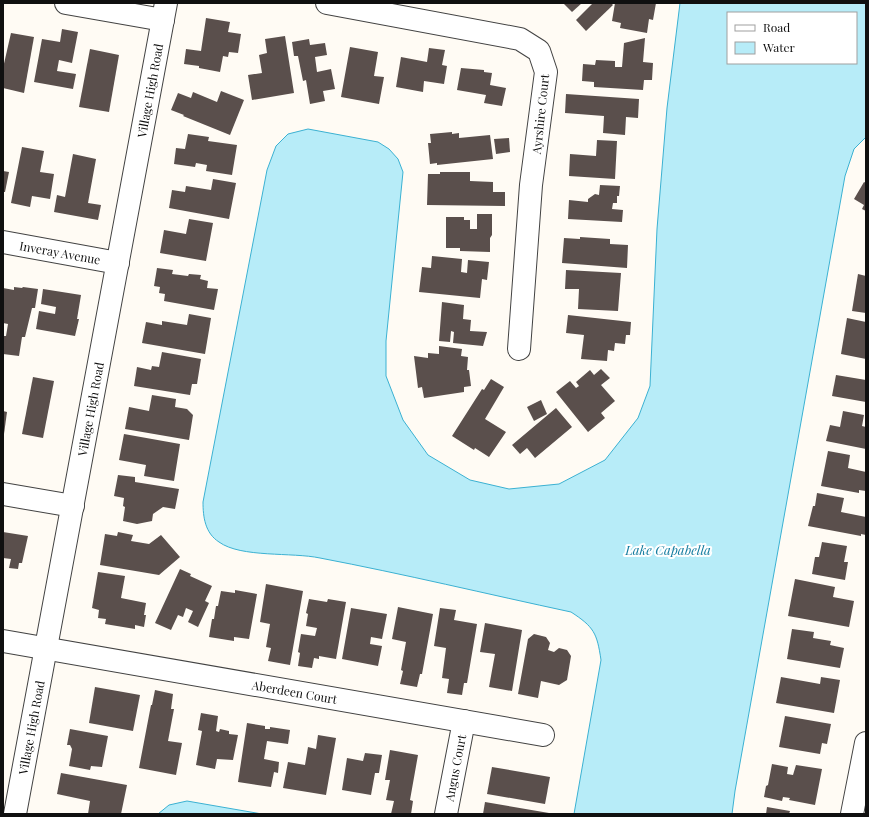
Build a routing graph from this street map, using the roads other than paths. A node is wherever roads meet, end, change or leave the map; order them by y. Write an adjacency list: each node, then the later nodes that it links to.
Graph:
1 (66, 3): 3 (street)
2 (327, 3): 6 (street, Ayrshire Court)
3 (165, 12): 5 (street, Village High Road)
4 (3, 242): 5 (street, Inveray Avenue)
5 (118, 263): 8 (street, Village High Road)
6 (519, 349)
7 (3, 494): 8 (street)
8 (73, 506): 10 (street, Village High Road)
9 (3, 641): 10 (street, Aberdeen Court)
10 (46, 648): 11 (street, Aberdeen Court); 15 (street, Village High Road)
11 (464, 721): 12 (street, Aberdeen Court); 16 (street, Angus Court)
12 (543, 735)
13 (866, 743): 14 (street)
14 (858, 802)
15 (15, 814)
16 (446, 814)

